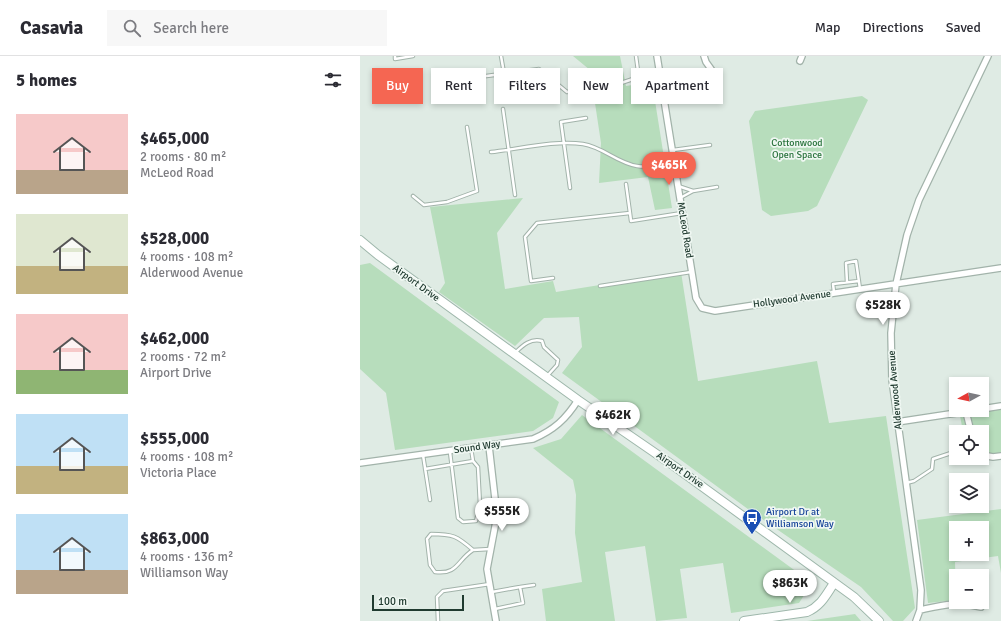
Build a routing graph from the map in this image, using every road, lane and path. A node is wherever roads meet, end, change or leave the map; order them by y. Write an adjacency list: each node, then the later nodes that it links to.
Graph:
1 (394, 56): 2 (lane)
2 (413, 56)
3 (501, 56): 8 (lane)
4 (636, 56): 10 (lane)
5 (657, 56): 17 (street, McLeod Road)
6 (704, 56): 9 (street)
7 (988, 56): 36 (street, Alderwood Avenue)
8 (503, 68)
9 (710, 68)
10 (560, 86)
11 (503, 109): 16 (lane)
12 (586, 118): 14 (lane)
13 (468, 127): 26 (lane)
14 (564, 143): 16 (lane); 19 (lane); 23 (lane)
15 (710, 145): 17 (lane)
16 (509, 150): 18 (lane); 25 (lane)
17 (672, 150): 19 (street, McLeod Road)
18 (491, 152)
19 (674, 163): 21 (street, McLeod Road)
20 (626, 184): 28 (lane)
21 (678, 186): 24 (lane); 27 (street, McLeod Road)
22 (717, 187): 24 (lane)
23 (570, 188)
24 (693, 191): 27 (lane)
25 (515, 195)
26 (413, 196)
27 (680, 199): 29 (street, McLeod Road)
28 (630, 213): 29 (lane); 33 (lane)
29 (682, 213): 32 (street, McLeod Road)
30 (360, 240): 41 (main road, Airport Drive)
31 (1001, 268): 36 (street, Hollywood Avenue)
32 (691, 272): 37 (lane); 40 (street, McLeod Road)
33 (553, 278)
34 (859, 281): 35 (lane); 35 (lane); 38 (lane)
35 (848, 282): 39 (lane)
36 (896, 284): 38 (street, Hollywood Avenue); 47 (street, Alderwood Avenue)
37 (600, 286)
38 (860, 289): 39 (street, Hollywood Avenue)
39 (834, 293): 40 (street, Hollywood Avenue)
40 (702, 308)
41 (514, 354): 42 (main road, Airport Drive); 42 (lane)
42 (546, 377): 43 (main road, Airport Drive)
43 (578, 400): 48 (street, Sound Way); 63 (main road, Airport Drive)
44 (1001, 406): 45 (street)
45 (989, 408)
46 (949, 414): 47 (street)
47 (897, 422): 59 (street, Alderwood Avenue)
48 (489, 446): 49 (street, Sound Way); 61 (street)
49 (471, 448): 50 (street, Sound Way); 55 (lane)
50 (450, 451): 51 (street, Sound Way); 57 (lane)
51 (423, 455): 56 (street, Sound Way); 58 (lane)
52 (949, 455): 59 (lane)
53 (989, 456): 54 (street)
54 (1001, 456)
55 (473, 461): 57 (lane); 57 (lane)
56 (360, 463)
57 (451, 464): 58 (lane)
58 (425, 469): 60 (lane)
59 (906, 483): 70 (street, Alderwood Avenue)
60 (430, 500)
61 (490, 549): 62 (lane); 64 (street)
62 (473, 550): 62 (lane)
63 (834, 582): 74 (main road); 75 (main road, Airport Drive)
64 (490, 584): 67 (street); 72 (lane)
65 (534, 585): 66 (lane)
66 (520, 587): 67 (lane); 69 (lane)
67 (492, 592): 69 (street)
68 (949, 604): 70 (street)
69 (494, 609): 73 (street)
70 (920, 610): 71 (street, Alderwood Avenue)
71 (917, 620)
72 (438, 621)
73 (496, 621)
74 (744, 621)
75 (879, 621)

